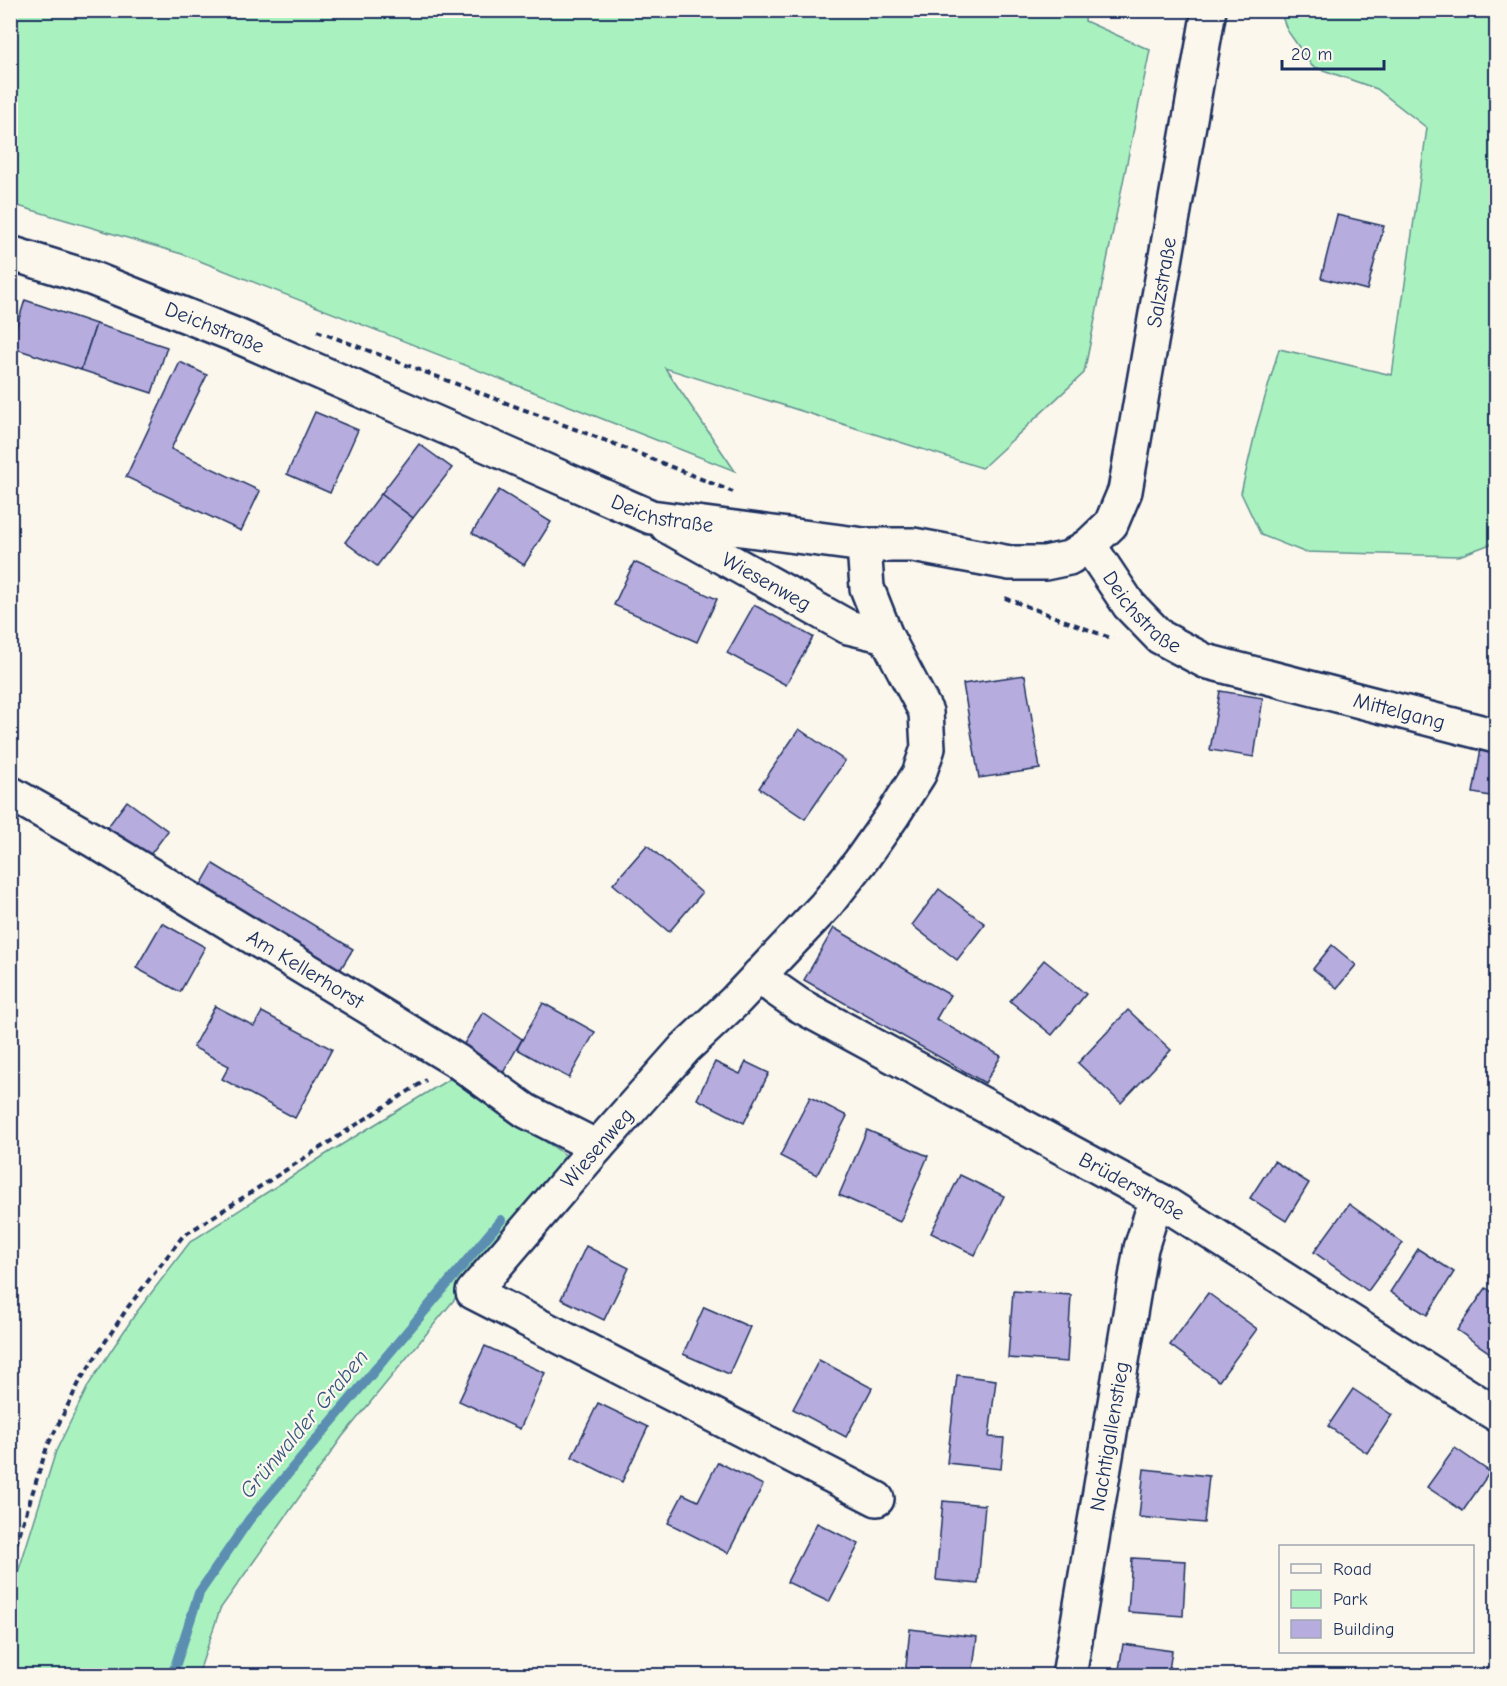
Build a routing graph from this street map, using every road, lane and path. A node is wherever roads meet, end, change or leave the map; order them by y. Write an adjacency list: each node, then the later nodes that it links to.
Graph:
1 (1209, 10): 7 (street, Salzstraße)
2 (10, 253): 5 (street, Deichstraße)
3 (310, 328): 4 (path)
4 (736, 493)
5 (651, 517): 6 (street, Deichstraße); 8 (street, Wiesenweg)
6 (864, 545): 7 (street, Deichstraße); 8 (street, Wiesenweg)
7 (1089, 545): 9 (street, Deichstraße)
8 (886, 636): 12 (street, Wiesenweg)
9 (1301, 687): 10 (street, Mittelgang)
10 (1497, 736)
11 (10, 793): 13 (street, Am Kellerhorst)
12 (759, 975): 14 (street, Wiesenweg); 15 (street, Brüderstraße)
13 (457, 1061): 14 (street, Am Kellerhorst); 18 (path)
14 (597, 1147): 17 (street, Wiesenweg)
15 (1161, 1201): 16 (street, Brüderstraße); 19 (street, Nachtigallenstieg)
16 (1497, 1414)
17 (877, 1499)
18 (10, 1564)
19 (1069, 1676)

